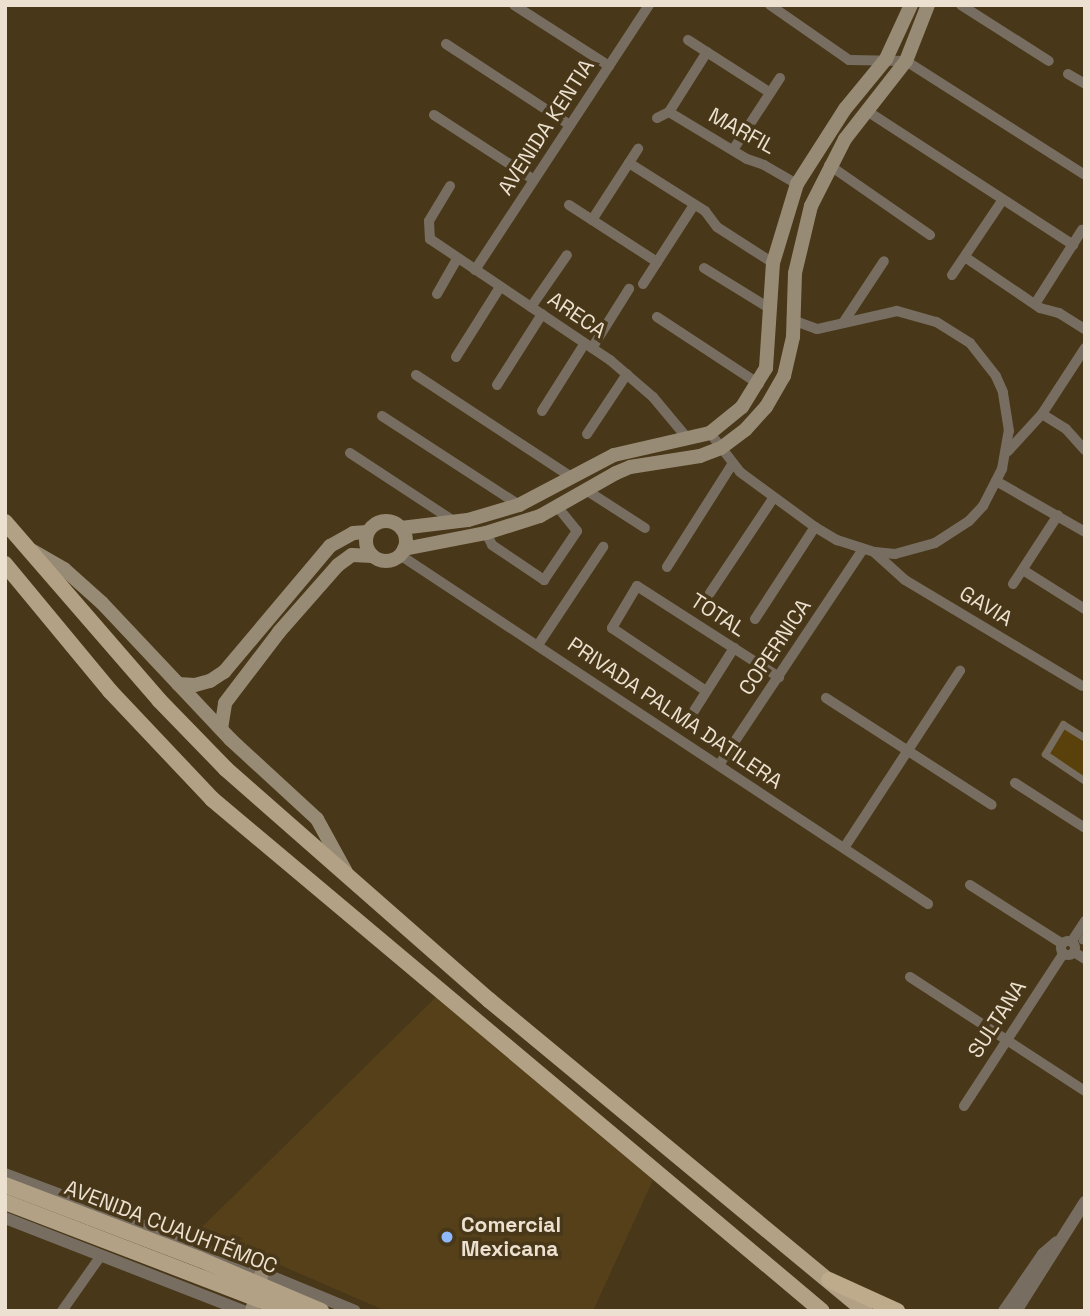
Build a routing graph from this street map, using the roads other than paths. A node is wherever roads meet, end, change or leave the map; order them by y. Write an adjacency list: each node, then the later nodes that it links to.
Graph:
1 (514, 5): 14 (street)
2 (635, 5): 7 (street)
3 (770, 5): 11 (street)
4 (911, 5): 11 (main road)
5 (929, 5): 12 (main road)
6 (961, 5): 13 (street)
7 (647, 9): 14 (street, AVENIDA KENTIA)
8 (688, 40): 10 (street)
9 (446, 44): 23 (street)
10 (707, 52): 18 (street); 19 (street)
11 (887, 59): 12 (street); 30 (main road)
12 (906, 61): 20 (main road); 28 (street)
13 (1049, 61)
14 (609, 66): 23 (street, AVENIDA KENTIA)
15 (1068, 75): 17 (street)
16 (780, 78): 18 (street)
17 (1085, 84)
18 (769, 93): 25 (street)
19 (669, 111): 22 (street); 25 (street, MARFIL)
20 (867, 111): 27 (main road); 32 (street)
21 (434, 115): 29 (street)
22 (657, 118)
23 (570, 125): 29 (street, AVENIDA KENTIA)
24 (638, 149): 26 (street)
25 (733, 150): 30 (street, MARFIL)
26 (629, 163): 34 (street); 35 (street)
27 (829, 165): 37 (street); 57 (main road)
28 (1085, 175)
29 (534, 180): 46 (street, AVENIDA KENTIA)
30 (797, 184): 44 (main road)
31 (450, 186): 41 (street, ARECA)
32 (998, 198): 38 (street); 40 (street)
33 (569, 205): 35 (street)
34 (694, 205): 43 (street); 44 (street)
35 (592, 220): 43 (street)
36 (1082, 230): 38 (street)
37 (930, 235)
38 (1073, 245): 52 (street)
39 (567, 255): 53 (street)
40 (965, 257): 47 (street); 52 (street)
41 (457, 258): 46 (street, ARECA); 51 (street)
42 (884, 261): 58 (street)
43 (657, 262): 48 (street)
44 (773, 263): 54 (main road)
45 (704, 268): 54 (street)
46 (475, 270): 49 (street, ARECA)
47 (952, 275)
48 (643, 284)
49 (500, 287): 53 (street, ARECA); 62 (street)
50 (629, 289): 60 (street)
51 (437, 294)
52 (1035, 303): 59 (street)
53 (531, 307): 55 (street, ARECA)
54 (771, 309): 65 (main road)
55 (542, 314): 60 (street, ARECA); 66 (street)
56 (657, 317): 65 (street)
57 (792, 320): 58 (street); 73 (main road)
58 (842, 323): 75 (street)
59 (1085, 330)
60 (588, 345): 63 (street, ARECA); 67 (street)
61 (1085, 348): 68 (street)
62 (456, 357)
63 (626, 374): 71 (street); 72 (street, ARECA)
64 (416, 375): 78 (street)
65 (759, 384): 70 (main road)
66 (497, 385)
67 (542, 411)
68 (1042, 414): 74 (street); 75 (street)
69 (382, 416): 82 (street)
70 (710, 433): 72 (main road); 73 (street)
71 (587, 434)
72 (688, 439): 78 (main road)
73 (721, 449): 77 (street); 80 (main road)
74 (1085, 450)
75 (1008, 451): 79 (street)
76 (350, 453): 86 (street)
77 (733, 464): 81 (street); 100 (street)
78 (570, 476): 82 (main road)
79 (996, 481): 84 (street); 97 (street)
80 (586, 489): 83 (main road); 89 (street)
81 (774, 497): 88 (street); 103 (street)
82 (519, 505): 86 (main road)
83 (557, 506): 92 (main road); 92 (street)
84 (1058, 515): 91 (street); 101 (street)
85 (5, 522): 94 (main road)
86 (455, 522): 87 (main road)
87 (401, 527): 90 (main road); 96 (main road)
88 (816, 527): 95 (street); 105 (street)
89 (645, 528)
90 (368, 532): 98 (main road); 110 (main road)
91 (1085, 532)
92 (486, 533): 96 (main road)
93 (603, 547): 106 (street)
94 (29, 548): 110 (main road); 124 (main road)
95 (863, 549): 97 (street); 109 (street, COPERNICA)
96 (402, 552): 98 (main road); 106 (street, PRIVADA PALMA DATILERA)
97 (875, 552): 111 (street, GAVIA)
98 (373, 556): 115 (main road)
99 (5, 564): 152 (main road)
100 (667, 567)
101 (1023, 570): 102 (street); 104 (street)
102 (1013, 584)
103 (710, 593)
104 (1085, 609)
105 (755, 619)
106 (538, 645): 118 (street, PRIVADA PALMA DATILERA)
107 (734, 648): 109 (street, TOTAL); 112 (street); 112 (street, TOTAL)
108 (960, 671): 117 (street)
109 (779, 677): 118 (street, COPERNICA)
110 (178, 684): 115 (main road)
111 (1084, 686)
112 (706, 691): 114 (street)
113 (826, 698): 117 (street)
114 (694, 711)
115 (221, 729): 124 (main road)
116 (1085, 738): 119 (street)
117 (908, 751): 121 (street); 123 (street)
118 (719, 765): 123 (street, PRIVADA PALMA DATILERA)
119 (1085, 781)
120 (1015, 783): 122 (street)
121 (992, 805)
122 (1085, 828)
123 (845, 848): 126 (street, PRIVADA PALMA DATILERA)
124 (348, 876): 145 (main road)
125 (970, 885): 130 (street)
126 (928, 904)
127 (1085, 921): 130 (street, SULTANA)
128 (1085, 935): 129 (street)
129 (1085, 941)
130 (1068, 948): 131 (street); 133 (street, SULTANA)
131 (1085, 959)
132 (910, 978): 133 (street)
133 (1007, 1040): 134 (street); 135 (street, SULTANA)
134 (1085, 1091)
135 (964, 1106)
136 (5, 1174): 146 (street)
137 (5, 1185): 146 (main road, AVENIDA CUAUHTÉMOC)
138 (5, 1202): 146 (main road, AVENIDA CUAUHTÉMOC)
139 (1085, 1202): 141 (street)
140 (5, 1218): 144 (street)
141 (1072, 1221): 142 (street); 143 (street)
142 (1085, 1229)
143 (1060, 1239): 155 (street); 156 (street)
144 (100, 1257): 148 (street); 149 (street)
145 (829, 1280): 153 (main road); 154 (highway)
146 (257, 1292): 147 (main road, AVENIDA CUAUHTÉMOC); 147 (street)
147 (280, 1300): 150 (main road, AVENIDA CUAUHTÉMOC); 151 (street)
148 (62, 1311)
149 (243, 1311)
150 (321, 1311)
151 (355, 1311)
152 (822, 1311)
153 (865, 1311)
154 (897, 1311)
155 (1004, 1311)
156 (1016, 1311)

